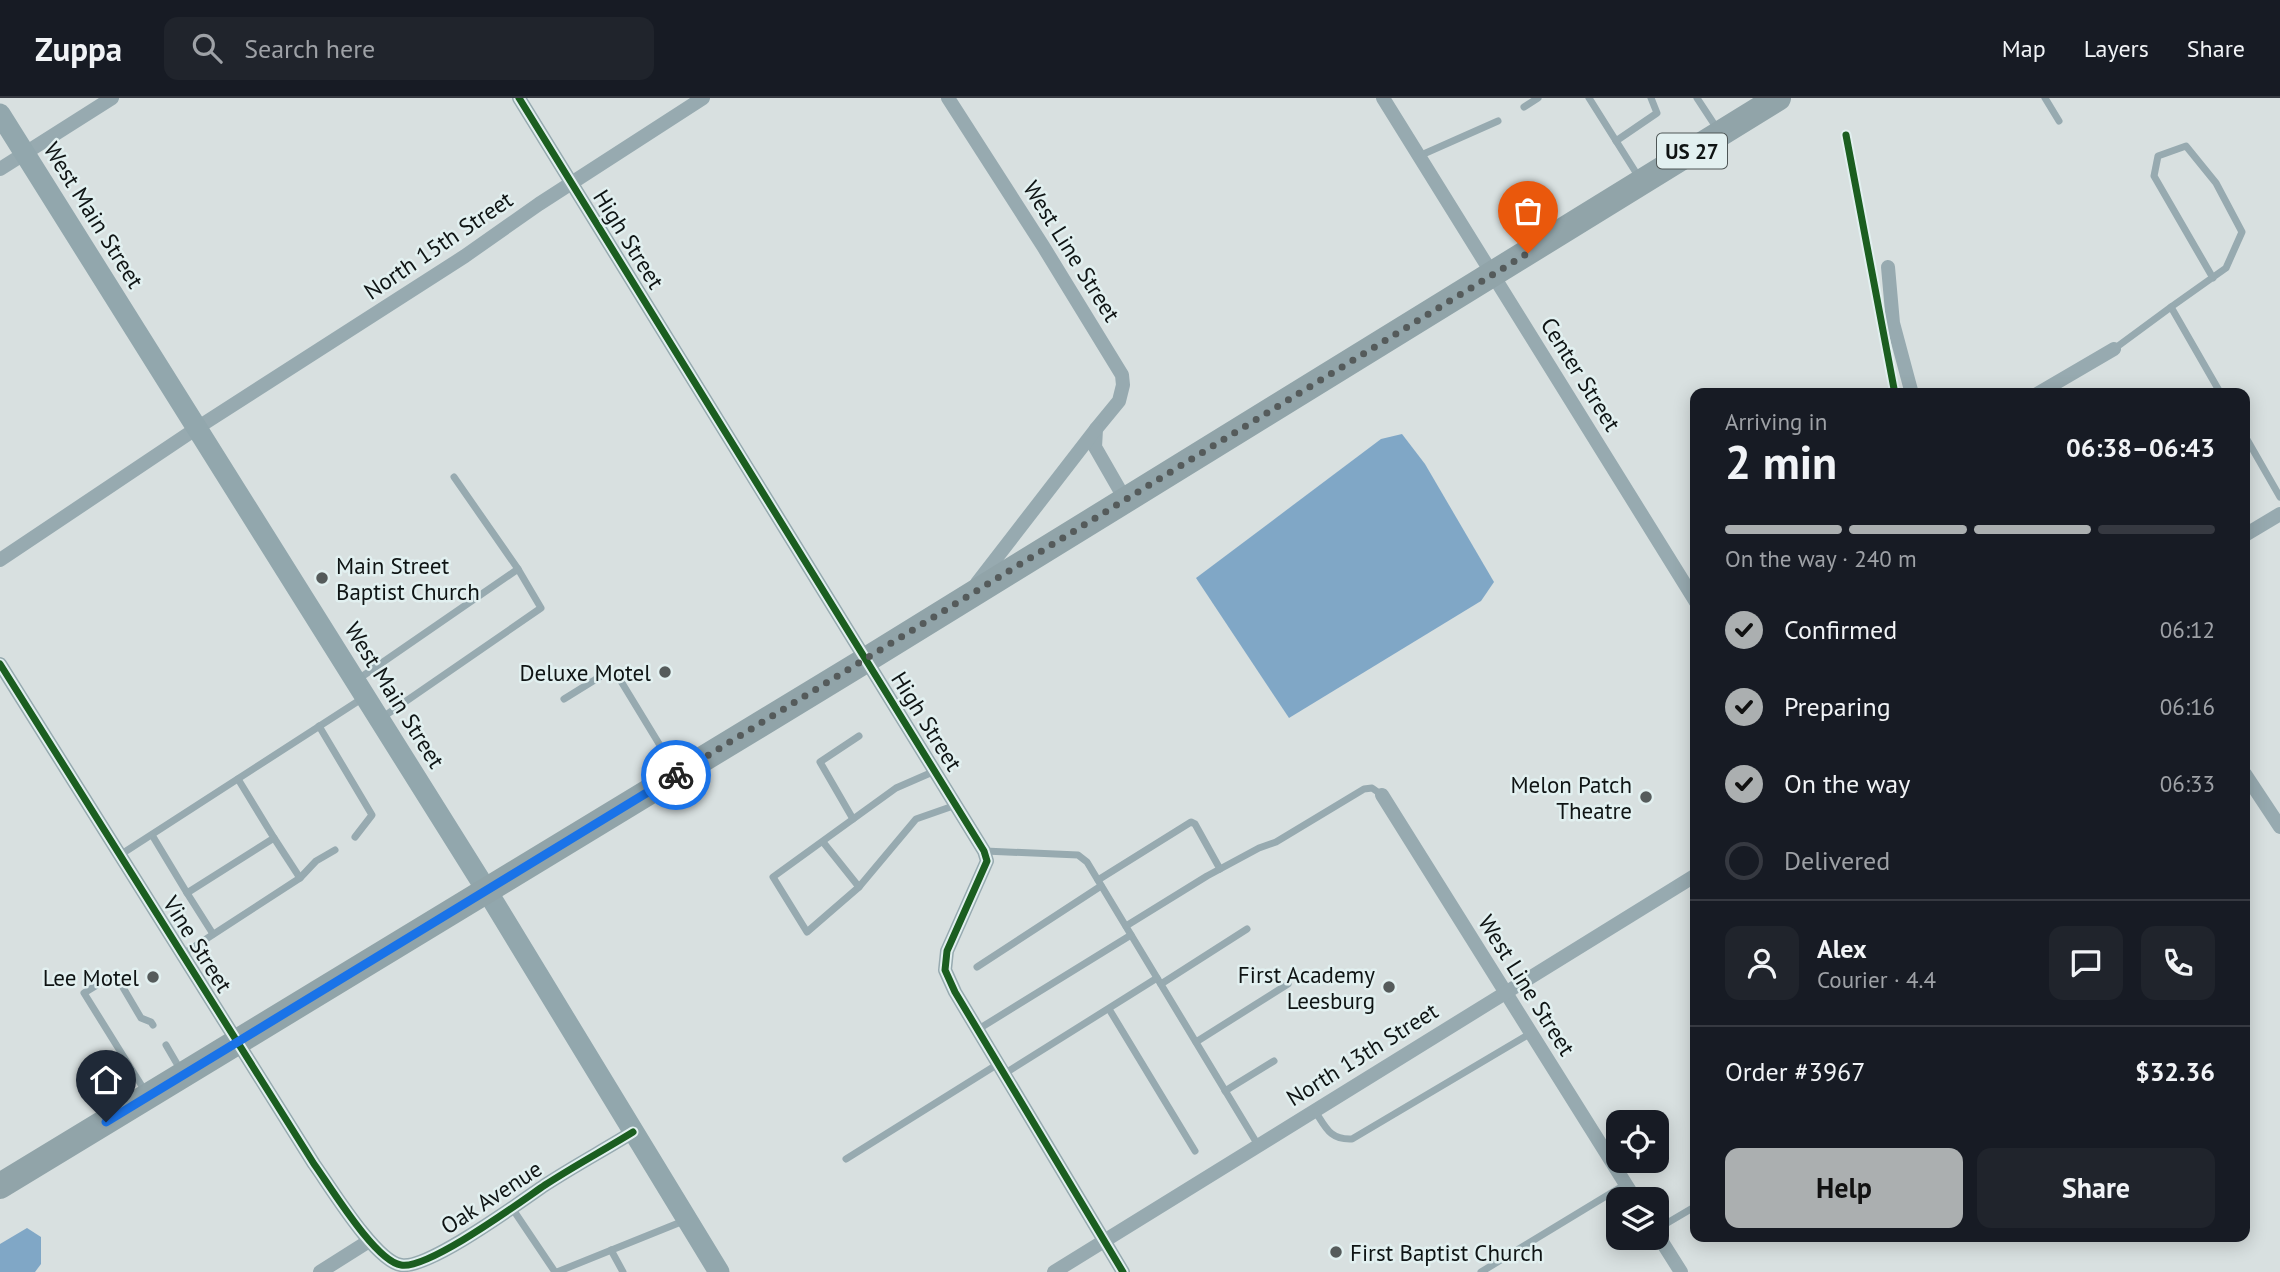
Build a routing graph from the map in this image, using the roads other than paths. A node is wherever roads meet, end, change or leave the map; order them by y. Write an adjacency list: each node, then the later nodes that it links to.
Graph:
1 (112, 98): 18 (street)
2 (519, 98): 22 (street, High Street)
3 (703, 98): 22 (street, North 15th Street)
4 (948, 98): 32 (street, West Line Street)
5 (1383, 98): 19 (street, Center Street)
6 (1538, 98): 12 (lane)
7 (1589, 98): 17 (lane)
8 (1651, 98): 17 (lane)
9 (1697, 98): 16 (lane)
10 (1779, 98): 16 (highway, US 27)
11 (2045, 98): 15 (lane)
12 (1524, 107)
13 (0, 114): 18 (main road, West Main Street)
14 (1498, 121): 19 (lane)
15 (2059, 121)
16 (1720, 134): 21 (highway, US 27)
17 (1616, 141): 21 (lane)
18 (24, 153): 20 (street); 31 (main road, West Main Street)
19 (1419, 156): 24 (street, Center Street)
20 (0, 169)
21 (1642, 182): 24 (highway, US 27)
22 (572, 183): 31 (street, North 15th Street); 43 (street, High Street)
23 (1888, 267): 28 (street)
24 (1493, 274): 36 (highway, US 27); 41 (street, Center Street)
25 (2213, 278): 25 (lane); 26 (lane)
26 (2171, 307): 27 (lane); 30 (lane)
27 (2114, 349): 29 (street)
28 (1910, 388)
29 (2047, 388)
30 (2218, 388)
31 (197, 428): 39 (street, North 15th Street); 45 (main road, West Main Street)
32 (1096, 429): 36 (street); 42 (street, West Line Street)
33 (2250, 445): 35 (lane)
34 (454, 477): 40 (lane)
35 (2280, 497)
36 (1125, 501): 42 (highway, US 27)
37 (2280, 514): 38 (street)
38 (2250, 532)
39 (0, 560)
40 (517, 569): 45 (lane); 47 (lane)
41 (1690, 592)
42 (964, 599): 43 (highway, US 27)
43 (866, 660): 50 (street, High Street); 51 (highway, US 27)
44 (0, 664): 64 (street, Vine Street)
45 (360, 689): 47 (main road, West Main Street); 48 (lane)
46 (564, 699): 51 (lane)
47 (379, 719): 70 (main road, West Main Street)
48 (319, 726): 52 (lane); 59 (lane)
49 (859, 736): 56 (lane)
50 (935, 771): 55 (street, High Street); 56 (lane)
51 (678, 775): 70 (highway, US 27)
52 (238, 779): 58 (lane); 60 (lane)
53 (2250, 782): 57 (street)
54 (1382, 795): 65 (lane); 80 (street, West Line Street)
55 (956, 805): 63 (street, High Street); 69 (lane)
56 (853, 819): 61 (lane)
57 (2280, 827)
58 (152, 835): 64 (lane); 71 (lane)
59 (355, 837)
60 (274, 838): 66 (lane); 71 (lane)
61 (823, 842): 69 (lane); 69 (lane)
62 (335, 850): 66 (lane)
63 (984, 851): 68 (lane); 83 (street)
64 (120, 855): 76 (street, Vine Street)
65 (1220, 869): 68 (lane); 72 (lane)
66 (300, 878): 74 (lane)
67 (1690, 880): 80 (street, North 13th Street)
68 (1100, 883): 72 (lane); 77 (lane)
69 (859, 887)
70 (486, 891): 85 (highway, US 27); 94 (main road, West Main Street)
71 (187, 893): 74 (lane)
72 (1126, 926): 75 (lane)
73 (1247, 929): 78 (lane)
74 (213, 934): 76 (lane)
75 (1131, 935): 78 (lane); 83 (lane)
76 (182, 954): 85 (street, Vine Street)
77 (977, 967)
78 (1159, 981): 81 (lane); 86 (lane)
79 (1288, 984): 86 (lane)
80 (1504, 992): 84 (street, West Line Street); 93 (street, North 13th Street)
81 (1109, 1009): 89 (lane); 96 (lane)
82 (153, 1025): 92 (lane)
83 (977, 1030): 89 (street)
84 (1531, 1033): 93 (lane); 98 (street, West Line Street)
85 (237, 1042): 90 (highway, US 27); 106 (street, Vine Street)
86 (1196, 1042): 91 (lane)
87 (166, 1045): 90 (lane)
88 (1274, 1061): 91 (lane)
89 (1001, 1069): 97 (lane); 105 (street)
90 (184, 1076): 92 (highway, US 27)
91 (1226, 1090): 95 (lane)
92 (149, 1096): 99 (highway, US 27)
93 (1315, 1110): 95 (street, North 13th Street)
94 (633, 1132): 101 (street, Oak Avenue); 103 (main road, West Main Street)
95 (1258, 1145): 105 (street, North 13th Street)
96 (1195, 1151)
97 (846, 1159)
98 (1626, 1184): 100 (street, West Line Street); 115 (lane)
99 (0, 1186)
100 (1628, 1187)
101 (512, 1208): 106 (street, Oak Avenue); 110 (lane)
102 (1690, 1210): 104 (lane)
103 (686, 1220): 107 (lane); 112 (main road, West Main Street)
104 (1669, 1222)
105 (1105, 1240): 113 (street, North 13th Street); 114 (street)
106 (369, 1241): 109 (street)
107 (611, 1250): 110 (lane); 111 (lane)
108 (1667, 1250): 116 (street)
109 (320, 1272)
110 (556, 1272)
111 (622, 1272)
112 (719, 1272)
113 (1054, 1272)
114 (1123, 1272)
115 (1481, 1272)
116 (1681, 1272)

